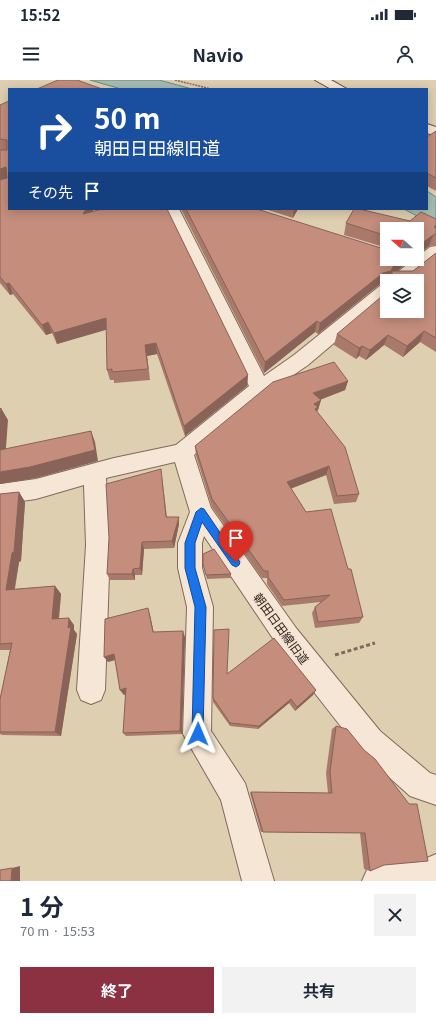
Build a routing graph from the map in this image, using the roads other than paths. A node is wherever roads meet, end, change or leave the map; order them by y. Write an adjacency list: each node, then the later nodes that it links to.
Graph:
1 (321, 80): 2 (street)
2 (339, 88)
3 (172, 210): 8 (street)
4 (436, 251): 5 (street)
5 (425, 265): 6 (street)
6 (409, 274)
7 (380, 296): 8 (street)
8 (260, 388): 9 (street)
9 (182, 452): 10 (street); 12 (street, 朝田日田線旧道)
10 (95, 472): 11 (street); 13 (street)
11 (0, 494)
12 (201, 512): 14 (street, 朝田日田線旧道); 16 (street)
13 (91, 690)
14 (436, 790)
15 (436, 870): 17 (street)
16 (258, 881)
17 (378, 881)

